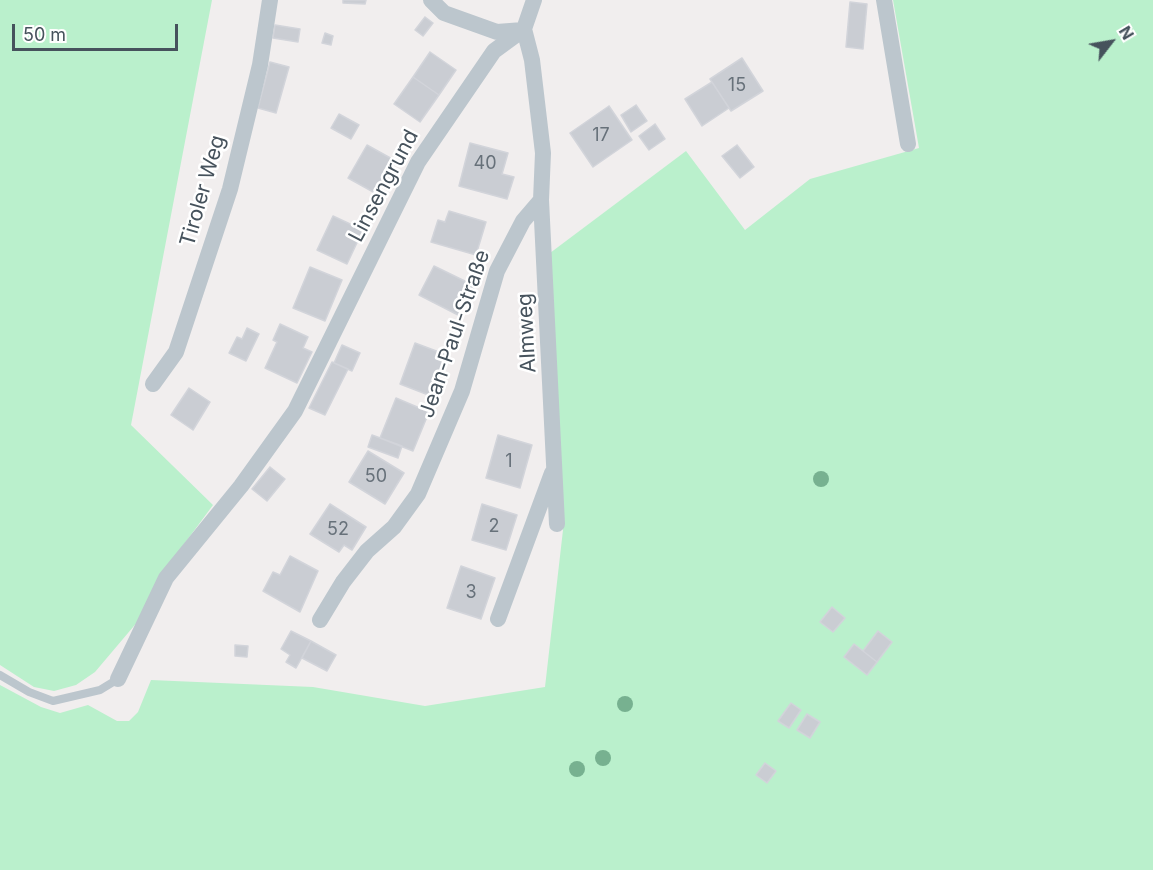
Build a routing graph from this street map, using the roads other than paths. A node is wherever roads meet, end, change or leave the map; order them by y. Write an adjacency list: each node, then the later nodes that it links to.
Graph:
1 (270, 0): 8 (street, Tiroler Weg)
2 (431, 0): 5 (street)
3 (534, 0): 5 (street)
4 (884, 0): 6 (street)
5 (524, 29): 7 (street); 14 (street, Linsengrund)
6 (908, 144)
7 (541, 200): 9 (street, Almweg); 12 (street, Jean-Paul-Straße)
8 (153, 384)
9 (556, 464): 10 (street, Almweg); 11 (street, Almweg)
10 (557, 524)
11 (498, 619)
12 (320, 620)
13 (0, 675): 14 (lane)
14 (118, 678)

